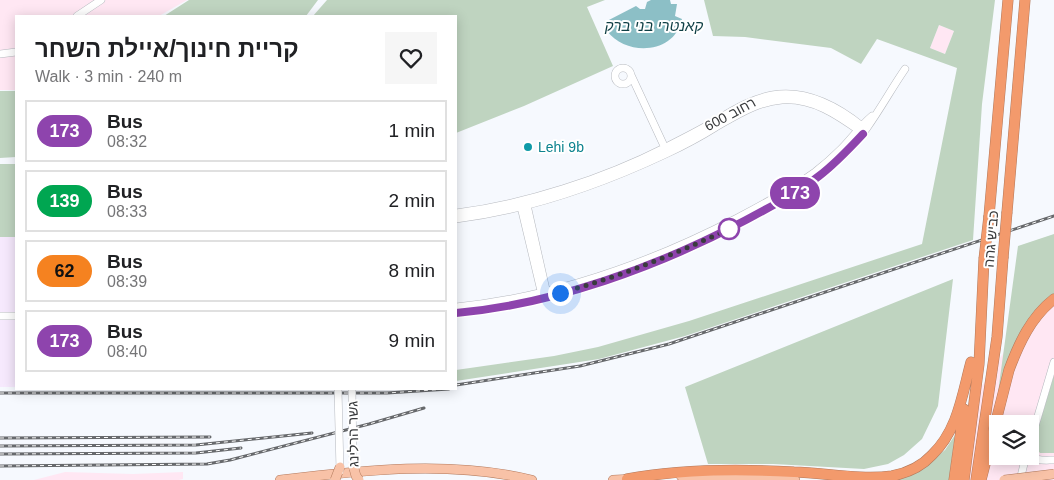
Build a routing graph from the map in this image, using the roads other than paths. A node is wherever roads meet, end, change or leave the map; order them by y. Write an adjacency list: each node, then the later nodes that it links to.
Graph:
1 (102, 0): 4 (street)
2 (1008, 0): 23 (highway, כביש גהה, bridge)
3 (1025, 0): 54 (highway, כביש גהה, bridge)
4 (79, 15)
5 (15, 52): 6 (street)
6 (0, 54)
7 (905, 69): 11 (street)
8 (631, 75): 9 (street); 9 (street); 10 (street)
9 (626, 84): 10 (street)
10 (637, 90): 16 (street)
11 (876, 113): 12 (street); 14 (street)
12 (868, 119): 13 (street); 14 (street)
13 (851, 121): 14 (street, רחוב 600); 15 (street); 16 (street, רחוב 600); 17 (street, רחוב 600)
14 (861, 130): 15 (street); 25 (street)
15 (851, 138): 24 (street)
16 (665, 148): 18 (street, רחוב 600)
17 (542, 200): 18 (street, רחוב 600); 21 (street)
18 (523, 203): 19 (street, רחוב 600); 20 (street, רחוב 600); 21 (street)
19 (504, 210): 20 (street, רחוב 600); 21 (street)
20 (458, 216)
21 (528, 222): 22 (street)
22 (540, 276): 24 (street); 25 (street); 26 (street)
23 (982, 280): 32 (highway); 53 (highway, כביש גהה)
24 (563, 286): 25 (street)
25 (545, 293): 26 (street); 29 (street)
26 (524, 295): 28 (street)
27 (1054, 299): 55 (highway)
28 (457, 307)
29 (457, 313)
30 (0, 316): 31 (street)
31 (15, 316)
32 (971, 362): 43 (highway); 52 (highway)
33 (1054, 362): 36 (street)
34 (338, 390): 41 (street, גשר הרלינג, bridge)
35 (352, 390): 39 (street, גשר הרלינג, bridge)
36 (1038, 415)
37 (1041, 460): 38 (street)
38 (1054, 460)
39 (353, 465): 47 (street, גשר הרלינג, bridge); 48 (main road, bridge)
40 (1024, 465): 57 (street)
41 (340, 467): 45 (main road, bridge); 46 (street, גשר הרלינג, bridge)
42 (1054, 474): 56 (main road, bridge)
43 (627, 479): 50 (main road); 51 (main road)
44 (280, 480): 49 (main road)
45 (335, 480)
46 (340, 480)
47 (354, 480)
48 (359, 480)
49 (532, 480)
50 (613, 480)
51 (796, 480)
52 (954, 480)
53 (964, 480)
54 (976, 480)
55 (981, 480)
56 (1004, 480)
57 (1020, 480)

